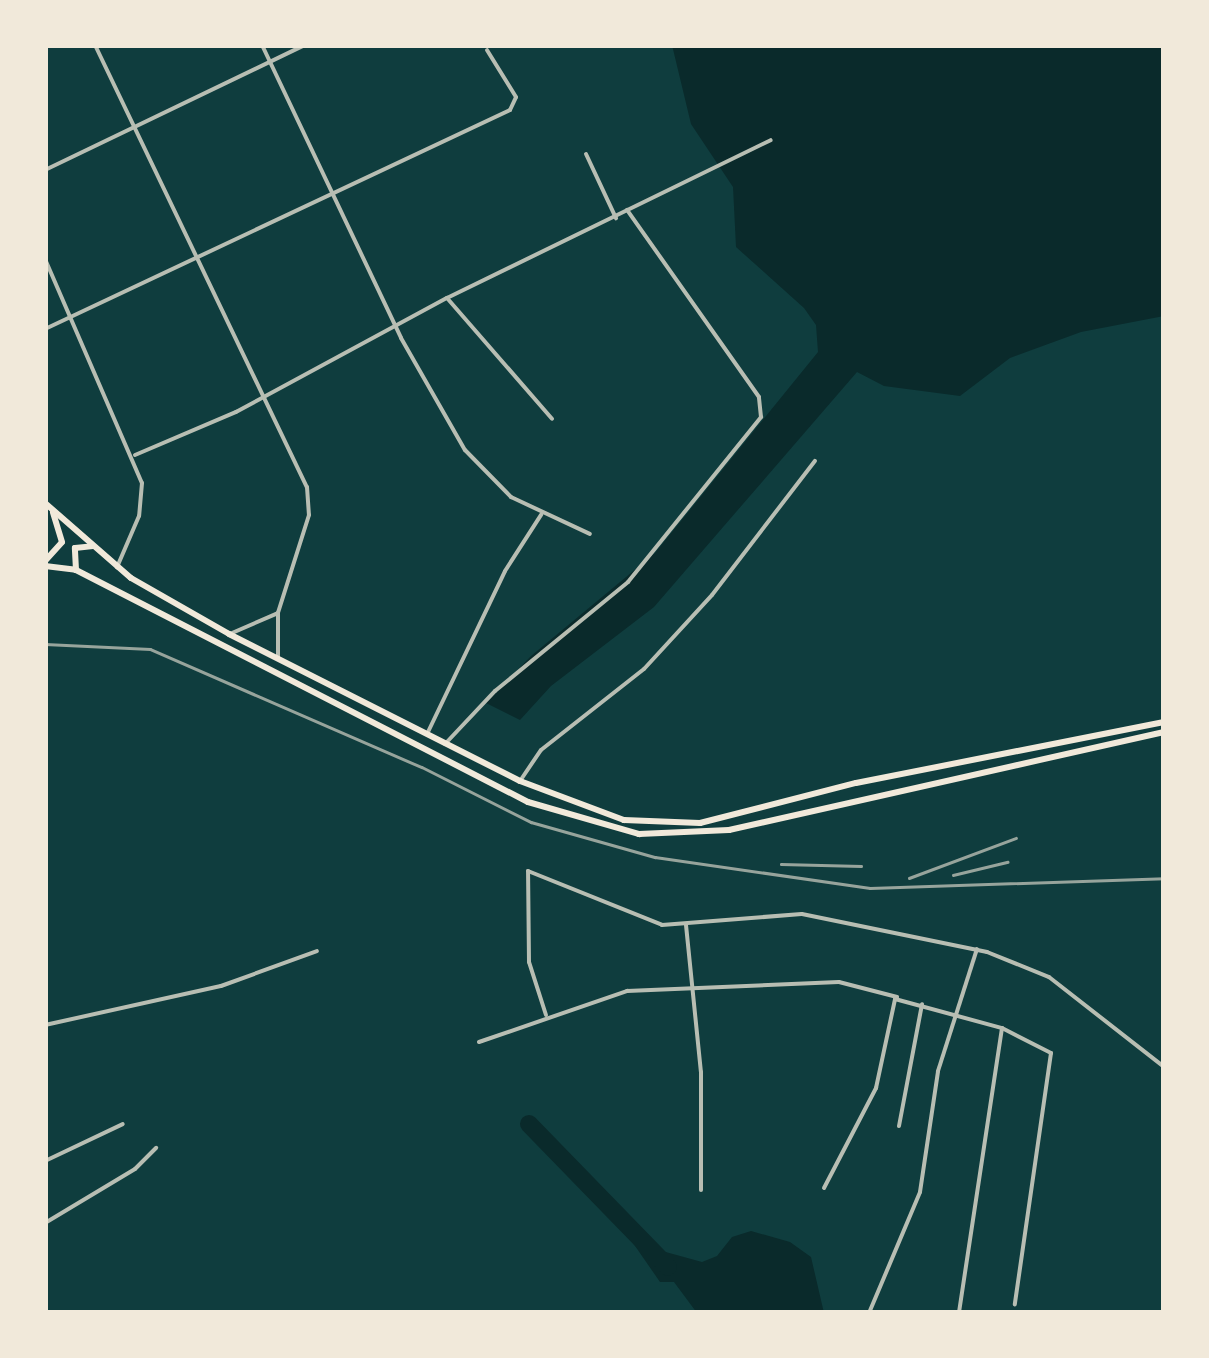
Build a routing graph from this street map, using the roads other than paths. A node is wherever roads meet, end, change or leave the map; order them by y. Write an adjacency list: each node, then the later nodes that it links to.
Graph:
1 (96, 45): 6 (street)
2 (262, 45): 5 (street)
3 (305, 45): 5 (street)
4 (487, 50): 10 (street)
5 (270, 63): 6 (street); 10 (street)
6 (135, 128): 9 (street); 13 (street)
7 (771, 140): 11 (street)
8 (586, 154): 12 (street)
9 (45, 170)
10 (336, 196): 13 (street); 17 (street)
11 (627, 210): 12 (street); 36 (street)
12 (616, 218): 15 (street)
13 (202, 258): 16 (street); 19 (street)
14 (45, 259): 16 (street)
15 (448, 298): 17 (street); 20 (street)
16 (70, 315): 18 (street); 21 (street)
17 (398, 328): 19 (street); 24 (street)
18 (45, 329)
19 (268, 394): 21 (street); 30 (street)
20 (552, 418)
21 (135, 455): 28 (street)
22 (815, 460): 37 (street)
23 (46, 504): 26 (highway); 27 (highway)
24 (541, 515): 25 (street); 35 (street)
25 (590, 534)
26 (94, 546): 28 (highway); 29 (highway)
27 (45, 564): 29 (highway)
28 (117, 567): 31 (highway)
29 (76, 570): 34 (highway)
30 (278, 612): 31 (street); 32 (street)
31 (229, 634): 32 (highway)
32 (278, 660): 35 (highway)
33 (1164, 722): 37 (highway)
34 (1164, 732)
35 (426, 736): 36 (highway)
36 (444, 745): 37 (highway)
37 (520, 781)
38 (686, 925): 39 (street); 41 (street); 45 (street)
39 (976, 949): 44 (street); 49 (street)
40 (317, 951): 46 (street)
41 (688, 989): 42 (street); 45 (street); 55 (street)
42 (897, 998): 43 (street); 54 (street)
43 (922, 1004): 44 (street); 51 (street)
44 (954, 1014): 47 (street); 58 (street)
45 (546, 1015): 48 (street)
46 (45, 1025)
47 (1002, 1028): 57 (street); 59 (street)
48 (480, 1042)
49 (1164, 1067)
50 (124, 1124): 53 (street)
51 (899, 1126)
52 (156, 1148): 56 (street)
53 (45, 1161)
54 (824, 1188)
55 (701, 1190)
56 (45, 1223)
57 (1015, 1304)
58 (869, 1313)
59 (958, 1313)

